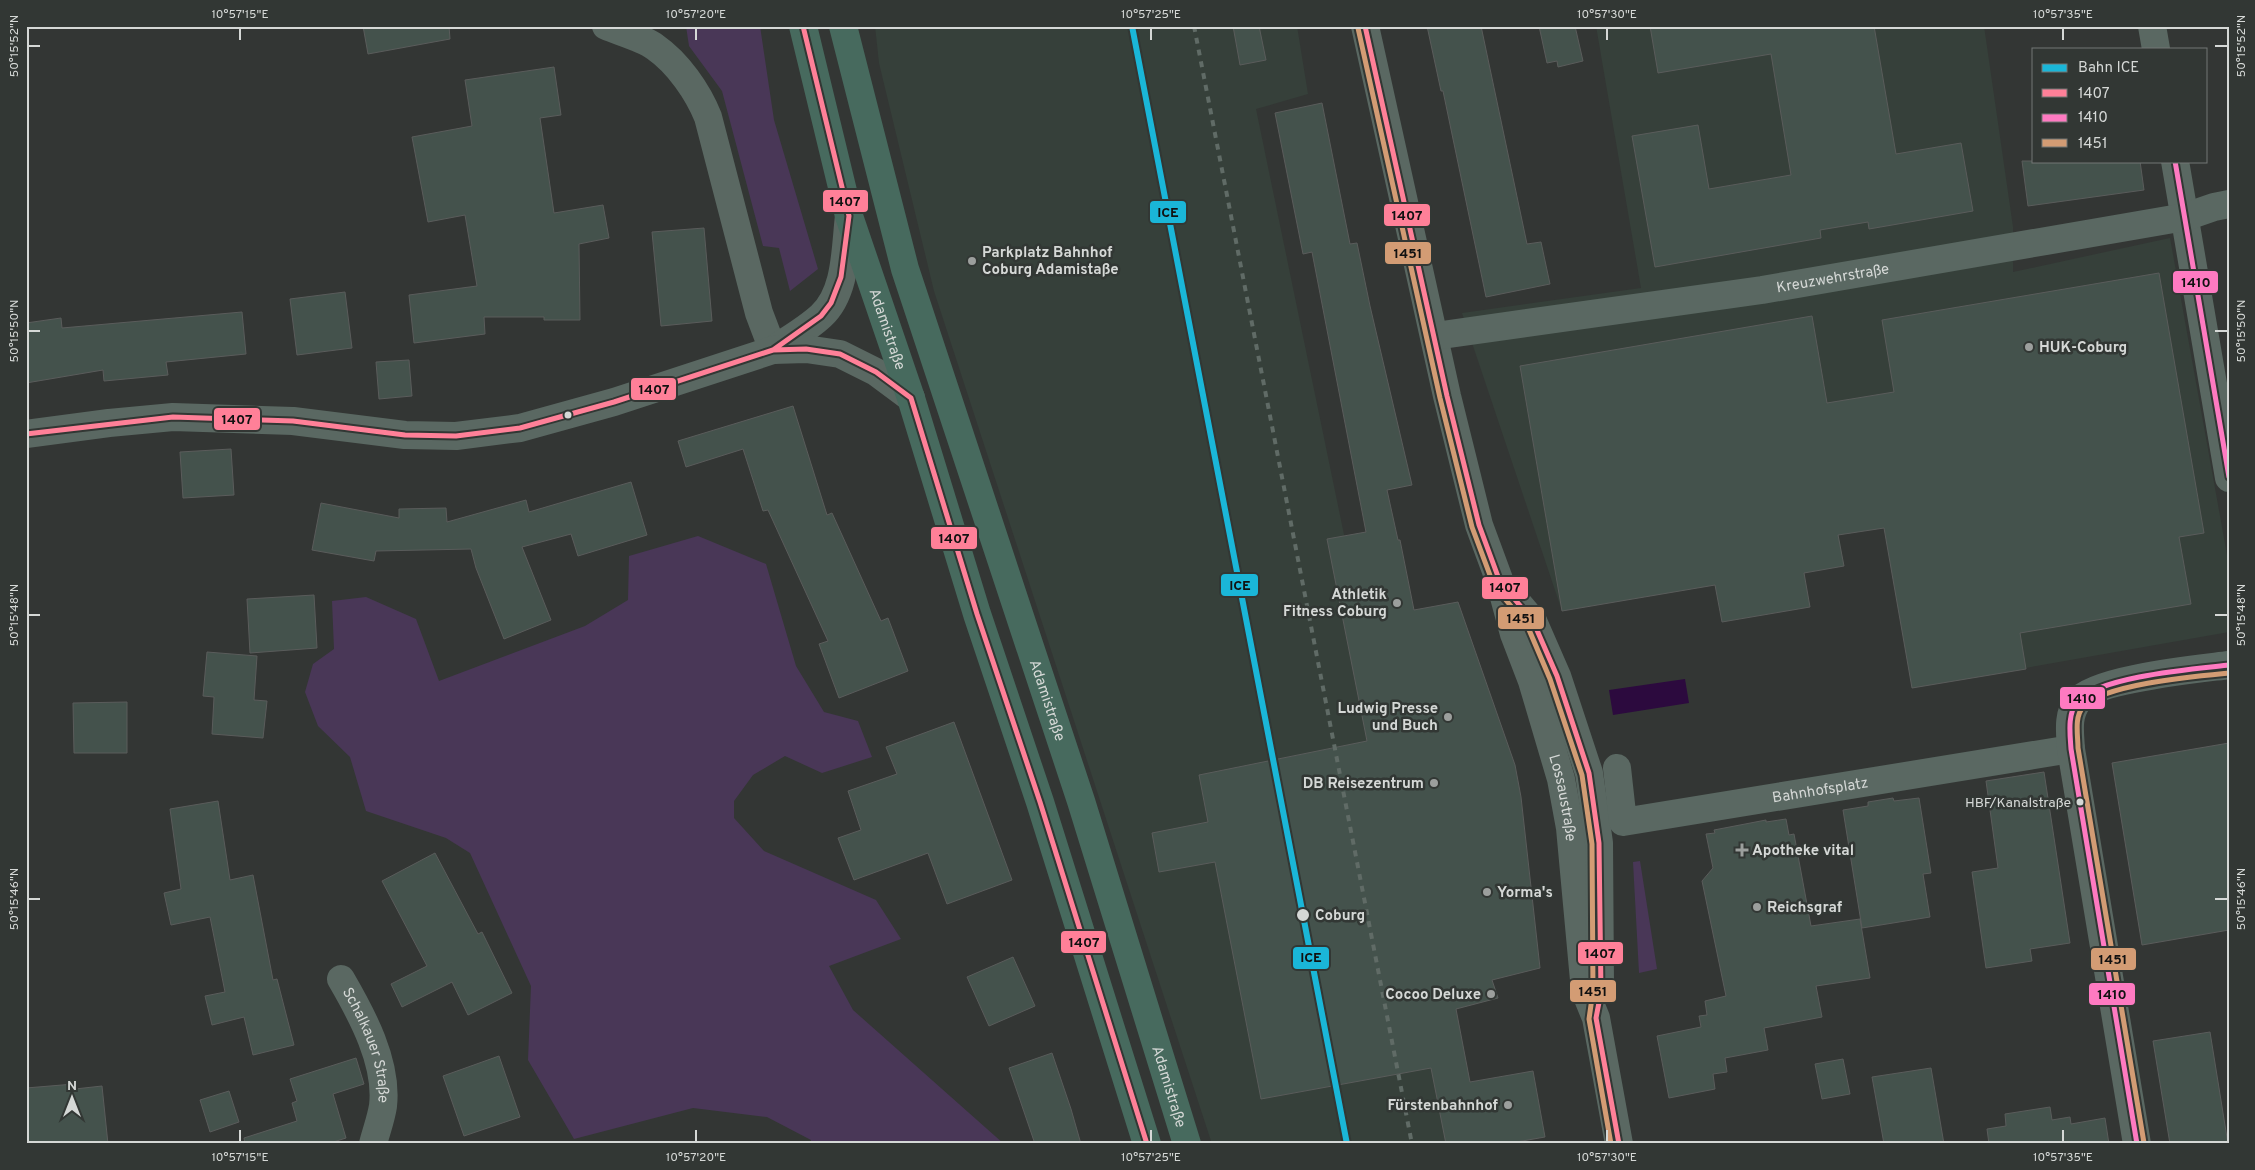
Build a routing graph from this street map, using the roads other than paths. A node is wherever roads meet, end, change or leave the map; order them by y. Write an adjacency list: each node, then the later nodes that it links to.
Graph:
1 (606, 26): 12 (street)
2 (803, 26): 9 (highway, Adamistraße)
3 (1365, 26): 11 (street, Lossaustraße)
4 (2152, 26): 6 (street)
5 (846, 34): 22 (highway, Adamistraße)
6 (2156, 48)
7 (2175, 162): 10 (street)
8 (2229, 204): 10 (street, Kreuzwehrstraße)
9 (849, 216): 12 (street); 13 (highway, Adamistraße)
10 (2185, 217): 11 (street, Kreuzwehrstraße); 15 (street)
11 (1435, 336): 23 (street, Lossaustraße)
12 (773, 350): 13 (street); 14 (street)
13 (911, 398): 21 (highway, Adamistraße)
14 (26, 434)
15 (2229, 478)
16 (2229, 665): 17 (street)
17 (2071, 749): 18 (street, Bahnhofsplatz); 24 (street)
18 (1617, 768)
19 (342, 978): 20 (street, Schalkauer Straße)
20 (372, 1144)
21 (1147, 1144)
22 (1187, 1144)
23 (1619, 1144)
24 (2137, 1144)

